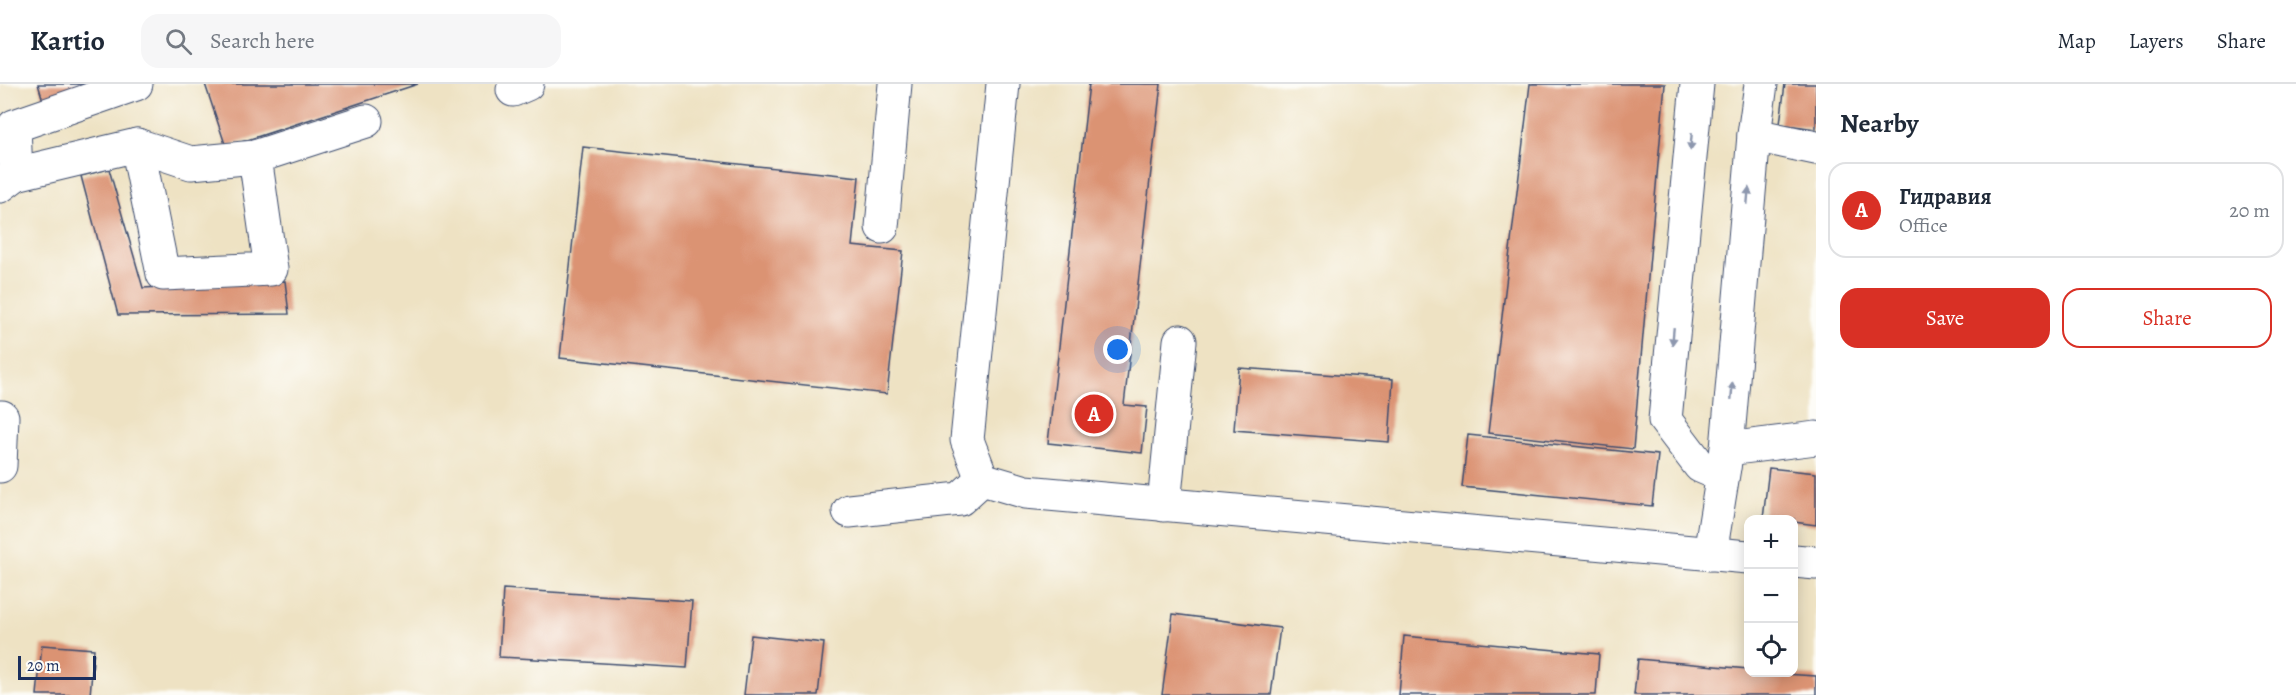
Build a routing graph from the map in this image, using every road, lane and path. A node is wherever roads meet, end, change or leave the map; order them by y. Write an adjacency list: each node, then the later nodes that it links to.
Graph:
1 (136, 84): 11 (lane)
2 (895, 84): 12 (lane)
3 (1003, 84): 18 (lane)
4 (1697, 84): 16 (lane, one-way to 16)
5 (1761, 84): 7 (lane)
6 (366, 121): 10 (lane)
7 (1754, 135): 9 (lane); 16 (lane, one-way to 7)
8 (137, 145): 10 (lane); 10 (lane); 11 (lane)
9 (1816, 148)
10 (255, 157)
11 (8, 180)
12 (882, 227)
13 (1180, 341): 19 (lane)
14 (0, 417): 17 (lane)
15 (1816, 438): 16 (lane)
16 (1725, 458): 21 (lane)
17 (0, 466)
18 (982, 479): 19 (lane); 20 (lane)
19 (1164, 504): 21 (lane)
20 (849, 511)
21 (1710, 554): 22 (lane)
22 (1744, 557)
23 (1798, 561): 24 (lane)
24 (1816, 563)

